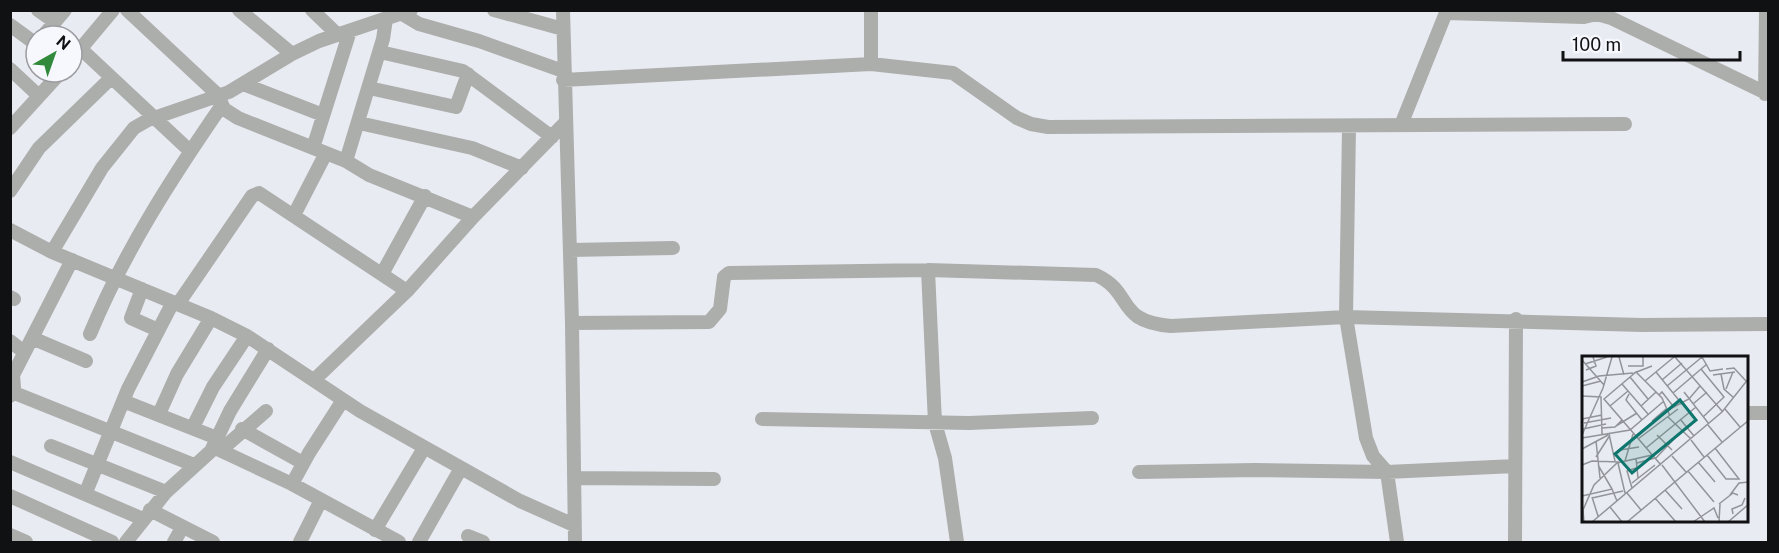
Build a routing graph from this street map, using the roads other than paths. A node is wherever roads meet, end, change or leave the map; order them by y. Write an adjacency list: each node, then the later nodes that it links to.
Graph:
1 (38, 10): 15 (street)
2 (65, 10): 15 (street)
3 (113, 10): 20 (street)
4 (127, 10): 34 (street)
5 (239, 10): 22 (street)
6 (312, 10): 18 (street)
7 (368, 10): 14 (street)
8 (494, 10): 17 (street)
9 (563, 10): 17 (street)
10 (871, 10): 24 (street)
11 (1766, 10): 32 (street)
12 (1447, 12): 13 (street); 41 (street)
13 (1585, 14): 32 (street)
14 (395, 15): 18 (street); 21 (street); 27 (street)
15 (55, 22)
16 (10, 25): 19 (street)
17 (563, 29): 27 (street)
18 (344, 33): 22 (street); 35 (street)
19 (24, 35)
20 (84, 44)
21 (380, 52): 26 (street); 31 (street)
22 (292, 54): 30 (street)
23 (84, 59): 28 (street)
24 (871, 64): 27 (street); 42 (street)
25 (10, 69): 33 (street)
26 (468, 74): 31 (street); 43 (street)
27 (563, 75): 38 (street)
28 (111, 78): 36 (street); 49 (street)
29 (50, 84): 33 (street)
30 (243, 84): 34 (street); 35 (street)
31 (369, 88): 37 (street)
32 (1767, 94)
33 (39, 96): 40 (street)
34 (220, 100): 36 (street); 44 (street); 45 (street)
35 (323, 115): 44 (street)
36 (153, 118): 45 (street); 56 (street)
37 (359, 123): 47 (street); 48 (street)
38 (565, 123): 43 (street); 55 (street)
39 (1625, 124): 41 (street)
40 (11, 125)
41 (1401, 125): 42 (street)
42 (1349, 127): 64 (street)
43 (552, 137): 48 (street)
44 (313, 148): 46 (street)
45 (190, 151): 60 (street)
46 (326, 153): 47 (street); 51 (street)
47 (346, 161): 50 (street)
48 (522, 168): 52 (street)
49 (10, 191)
50 (425, 196): 52 (street); 59 (street)
51 (294, 215): 59 (street); 63 (street)
52 (473, 218): 62 (street)
53 (11, 231): 56 (street)
54 (673, 248): 55 (street)
55 (570, 250): 67 (street)
56 (52, 252): 57 (street)
57 (72, 260): 60 (street); 72 (street)
58 (928, 270): 64 (street); 67 (street); 87 (street)
59 (382, 274): 62 (street)
60 (114, 277): 61 (street); 70 (street)
61 (142, 289): 63 (street); 69 (street)
62 (408, 291): 77 (street)
63 (175, 303): 65 (street); 69 (street)
64 (1346, 317): 66 (street); 101 (street)
65 (211, 318): 71 (street); 84 (street)
66 (1516, 320): 68 (street); 98 (street)
67 (572, 323): 102 (street)
68 (1768, 324)
69 (158, 330): 79 (street)
70 (90, 334)
71 (247, 336): 74 (street); 88 (street)
72 (32, 338): 75 (street); 76 (street)
73 (10, 341): 75 (street)
74 (268, 350): 77 (street); 91 (street)
75 (24, 352): 78 (street)
76 (86, 361)
77 (315, 380): 80 (street)
78 (11, 388): 90 (street)
79 (123, 400): 84 (street); 90 (street)
80 (344, 400): 93 (street); 96 (street)
81 (266, 411): 89 (street)
82 (1749, 413): 83 (street)
83 (1768, 413)
84 (159, 414): 88 (street)
85 (1092, 418): 87 (street)
86 (762, 419): 87 (street)
87 (935, 423): 125 (street)
88 (193, 427): 91 (street)
89 (242, 429): 91 (street); 96 (street)
90 (109, 432): 95 (street); 97 (street)
91 (217, 445): 97 (street); 104 (street)
92 (51, 446): 95 (street)
93 (424, 448): 99 (street); 112 (street)
94 (10, 462): 105 (street)
95 (97, 463): 105 (street); 106 (street)
96 (303, 463): 104 (street)
97 (194, 465): 106 (street)
98 (1515, 466): 101 (street); 127 (street)
99 (461, 468): 110 (street); 122 (street)
100 (1139, 472): 101 (street)
101 (1387, 472): 126 (street)
102 (574, 478): 103 (street); 110 (street)
103 (714, 479)
104 (292, 484): 108 (street)
105 (86, 492): 109 (street)
106 (166, 492): 109 (street)
107 (10, 496): 117 (street)
108 (321, 500): 112 (street); 120 (street)
109 (146, 515): 111 (street); 115 (street)
110 (574, 525): 124 (street)
111 (182, 528): 118 (street); 119 (street)
112 (375, 530): 121 (street)
113 (10, 535): 116 (street)
114 (468, 536): 123 (street)
115 (132, 541)
116 (26, 543)
117 (112, 543)
118 (174, 543)
119 (213, 543)
120 (300, 543)
121 (399, 543)
122 (419, 543)
123 (483, 543)
124 (575, 543)
125 (957, 543)
126 (1397, 543)
127 (1515, 543)

